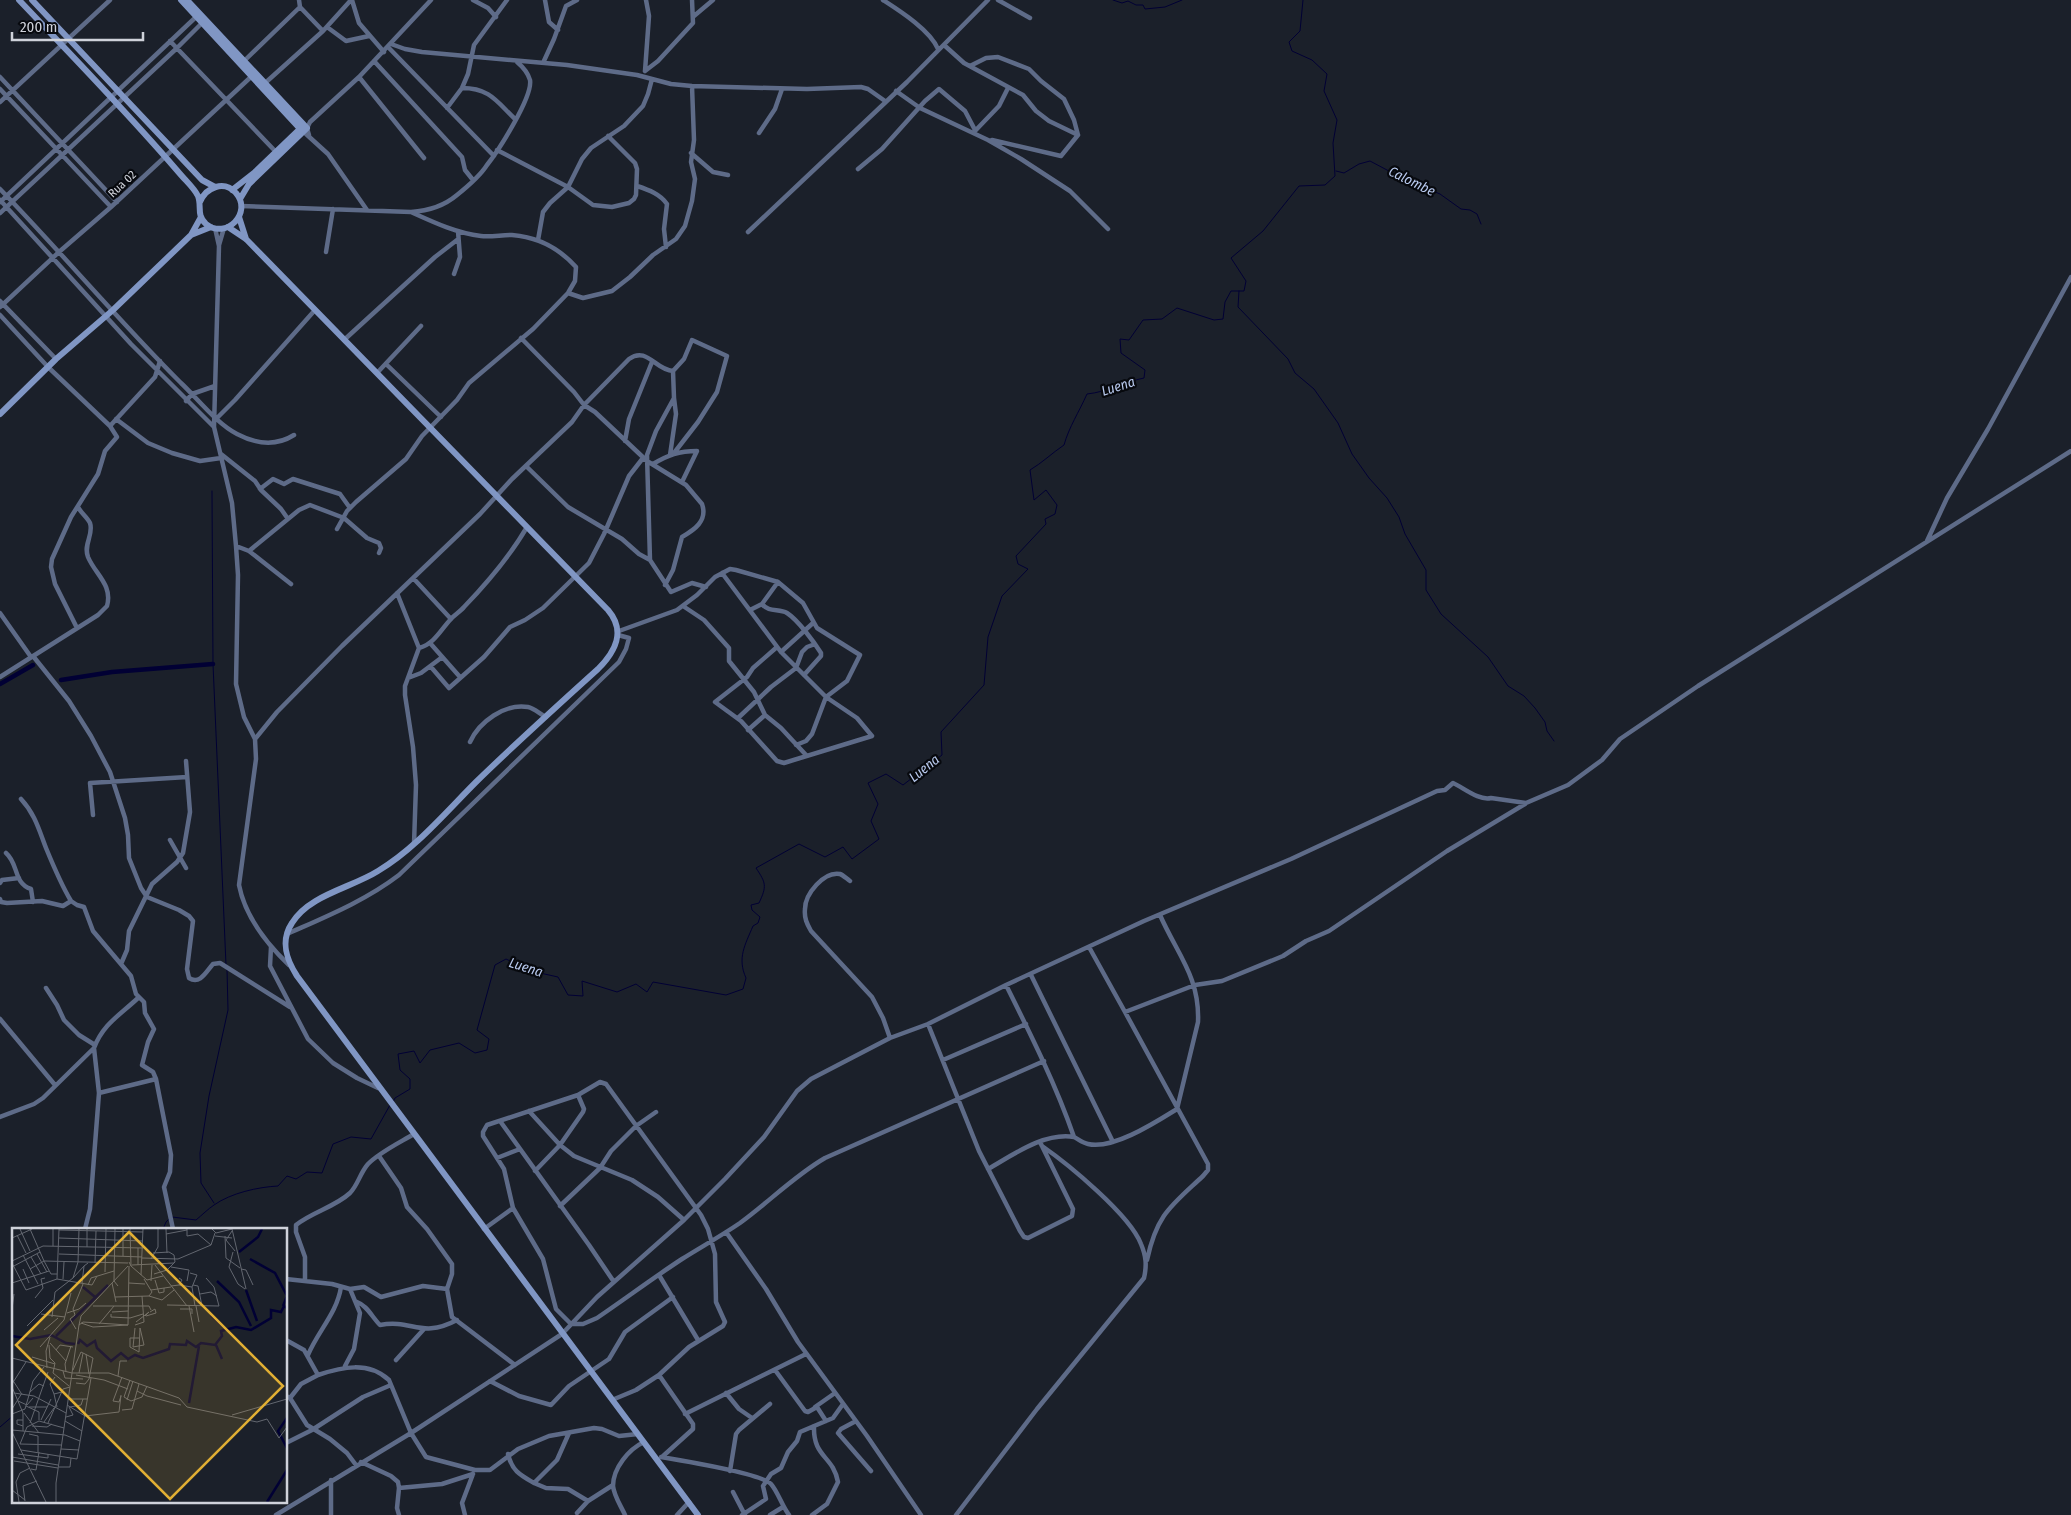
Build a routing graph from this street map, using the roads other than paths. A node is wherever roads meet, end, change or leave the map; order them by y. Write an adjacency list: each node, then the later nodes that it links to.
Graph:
1 (19, 0): 32 (main road)
2 (32, 0): 30 (main road)
3 (110, 0): 30 (street)
4 (181, 0): 22 (main road)
5 (187, 0): 22 (main road)
6 (299, 0): 21 (street)
7 (352, 0): 27 (street); 29 (street)
8 (422, 0): 20 (street)
9 (431, 0): 20 (street)
10 (473, 0): 24 (street)
11 (507, 0): 24 (street)
12 (545, 0): 28 (street)
13 (577, 0): 28 (street)
14 (646, 0): 45 (street)
15 (692, 0): 23 (street)
16 (713, 0): 23 (street)
17 (883, 0): 36 (street)
18 (988, 0): 34 (street)
19 (998, 0): 25 (street)
20 (427, 4): 33 (street)
21 (300, 7): 27 (street); 41 (street)
22 (198, 15): 26 (main road); 31 (street)
23 (694, 16): 45 (street)
24 (496, 17): 38 (street)
25 (1030, 18)
26 (204, 21): 35 (street); 41 (main road)
27 (325, 29): 29 (street); 49 (street)
28 (558, 30): 42 (street)
29 (369, 36): 37 (street)
30 (69, 38): 32 (street); 55 (main road)
31 (170, 41): 35 (street); 55 (street)
32 (62, 45): 56 (street); 59 (main road)
33 (390, 45): 37 (street); 38 (street); 65 (street)
34 (944, 45): 36 (street); 43 (street)
35 (177, 48): 60 (street); 61 (street)
36 (938, 49): 57 (street)
37 (384, 52): 39 (street)
38 (472, 57): 40 (street); 51 (street)
39 (374, 61): 47 (street); 87 (street)
40 (516, 61): 42 (street); 67 (street)
41 (242, 63): 44 (main road)
42 (544, 63): 45 (street)
43 (970, 66): 53 (street); 71 (street)
44 (253, 74): 49 (main road); 61 (street, Rua 02)
45 (645, 74): 48 (street)
46 (0, 77): 56 (street)
47 (359, 77): 68 (street); 84 (street)
48 (652, 79): 50 (street); 72 (street)
49 (263, 85): 68 (main road)
50 (692, 86): 52 (street); 80 (street)
51 (462, 88): 65 (street); 67 (street)
52 (782, 88): 62 (street); 70 (street)
53 (1008, 88): 69 (street); 71 (street)
54 (0, 89): 58 (street)
55 (117, 90): 59 (street); 60 (main road)
56 (13, 91): 58 (street); 74 (street)
57 (896, 91): 62 (street); 66 (street)
58 (7, 96): 63 (street); 75 (street)
59 (110, 97): 64 (main road); 74 (street)
60 (123, 97): 64 (street); 76 (main road)
61 (226, 100): 76 (street, Rua 02); 79 (street)
62 (885, 101): 112 (street)
63 (0, 102)
64 (116, 104): 77 (street); 82 (main road)
65 (447, 108): 83 (street)
66 (920, 108): 69 (street); 69 (street); 85 (street)
67 (515, 120): 78 (street)
68 (305, 129): 79 (main road); 103 (street)
69 (974, 132): 73 (street)
70 (759, 133)
71 (1078, 135): 73 (street)
72 (608, 136): 88 (street); 89 (street)
73 (988, 140): 110 (street)
74 (62, 144): 75 (street); 77 (street)
75 (56, 149): 81 (street); 93 (street)
76 (173, 149): 82 (street, Rua 02); 90 (main road)
77 (68, 150): 81 (street); 97 (street)
78 (497, 150): 83 (street); 88 (street)
79 (277, 153): 92 (main road); 94 (main road)
80 (691, 153): 86 (street); 118 (street)
81 (62, 155): 96 (street); 101 (street)
82 (165, 156): 97 (street, Rua 02); 98 (main road)
83 (494, 156): 87 (street)
84 (424, 158)
85 (858, 169)
86 (728, 175)
87 (473, 180): 104 (street)
88 (568, 186): 89 (street); 116 (street)
89 (637, 186): 118 (street)
90 (215, 187): 92 (main road); 98 (main road)
91 (0, 189): 93 (street)
92 (232, 190): 94 (main road)
93 (7, 196): 95 (street); 96 (street)
94 (240, 199): 99 (main road)
95 (0, 201): 100 (street)
96 (12, 202): 100 (street); 119 (street)
97 (117, 202): 101 (street, Rua 02)
98 (200, 202): 106 (main road)
99 (241, 206): 102 (street); 107 (main road)
100 (6, 207): 105 (street); 121 (street)
101 (111, 208): 119 (street, Rua 02)
102 (333, 209): 103 (street); 120 (street)
103 (367, 210): 104 (street)
104 (411, 212): 111 (street)
105 (0, 213)
106 (201, 217): 108 (main road); 113 (main road)
107 (239, 217): 109 (main road); 114 (main road)
108 (213, 228): 109 (main road); 113 (main road); 117 (street)
109 (226, 228): 114 (main road); 117 (street)
110 (1108, 229)
111 (458, 230): 115 (street); 116 (street)
112 (748, 232)
113 (191, 235): 126 (main road)
114 (246, 239): 127 (main road)
115 (457, 240): 122 (street); 132 (street)
116 (538, 240): 124 (street)
117 (219, 246): 141 (street)
118 (666, 247): 124 (street)
119 (59, 252): 121 (street, Rua 02); 126 (street)
120 (326, 252)
121 (53, 258): 125 (street, Rua 02); 129 (street)
122 (454, 274)
123 (2071, 277): 171 (street)
124 (568, 294): 131 (street)
125 (1, 304): 133 (street)
126 (113, 310): 129 (main road); 134 (street)
127 (315, 310): 132 (main road); 148 (street)
128 (0, 314): 137 (street)
129 (106, 316): 133 (main road); 138 (street)
130 (421, 326): 136 (street)
131 (521, 338): 145 (street); 147 (street)
132 (344, 340): 140 (main road)
133 (56, 359): 137 (main road)
134 (160, 361): 138 (street); 142 (street)
135 (652, 362): 139 (street); 145 (street); 154 (street)
136 (386, 364): 140 (street); 147 (street)
137 (48, 367): 146 (main road); 150 (street)
138 (157, 371): 144 (street); 149 (street)
139 (673, 371): 143 (street); 156 (street)
140 (377, 373): 152 (main road)
141 (215, 386): 142 (street); 148 (street)
142 (192, 394): 144 (street); 148 (street)
143 (674, 398): 156 (street); 158 (street)
144 (186, 401): 151 (street)
145 (584, 405): 154 (street); 160 (street)
146 (0, 414)
147 (440, 416): 152 (street)
148 (216, 417): 151 (street); 153 (street)
149 (116, 419): 150 (street); 157 (street)
150 (110, 426): 164 (street)
151 (214, 427): 157 (street)
152 (430, 427): 163 (main road); 165 (street)
153 (294, 435)
154 (625, 442): 158 (street)
155 (2071, 451): 171 (street)
156 (672, 454): 159 (street); 161 (street)
157 (221, 456): 162 (street); 172 (street)
158 (645, 459): 159 (street); 170 (street); 175 (street)
159 (653, 464): 161 (street)
160 (526, 466): 163 (street); 170 (street)
161 (682, 482): 181 (street)
162 (260, 489): 165 (street); 167 (street)
163 (497, 496): 168 (main road); 178 (street)
164 (78, 507): 190 (street); 190 (street)
165 (350, 508): 166 (street)
166 (344, 518): 167 (street); 169 (street); 174 (street)
167 (288, 519): 173 (street)
168 (527, 527): 177 (main road); 188 (street)
169 (337, 529)
170 (605, 530): 175 (street); 177 (street)
171 (1927, 542): 221 (street)
172 (236, 546): 173 (street); 213 (street)
173 (249, 551): 180 (street)
174 (379, 553)
175 (650, 560): 181 (street)
176 (722, 573): 179 (street); 182 (street); 186 (street)
177 (574, 576): 192 (main road); 205 (street)
178 (414, 579): 183 (street); 188 (street)
179 (778, 582): 184 (street); 189 (street)
180 (291, 584)
181 (664, 585): 182 (street)
182 (706, 587): 185 (street)
183 (397, 593): 196 (street); 213 (street)
184 (762, 604): 186 (street); 191 (street)
185 (683, 606): 192 (street); 206 (street)
186 (750, 610): 195 (street)
187 (0, 613): 198 (street)
188 (451, 619): 193 (street)
189 (813, 623): 191 (street); 207 (street)
190 (77, 628): 198 (street)
191 (804, 631): 194 (street); 197 (street)
192 (618, 633): 210 (main road); 236 (street)
193 (430, 643): 196 (street); 199 (street)
194 (815, 644): 201 (street); 202 (street)
195 (777, 647): 197 (street); 206 (street)
196 (419, 648): 204 (street)
197 (781, 652): 201 (street)
198 (32, 656): 203 (street); 219 (street)
199 (442, 658): 200 (street); 205 (street)
200 (431, 667): 204 (street); 205 (street)
201 (796, 668): 202 (street); 208 (street)
202 (804, 675): 207 (street)
203 (0, 677)
204 (408, 678): 224 (street)
205 (460, 678)
206 (743, 679): 208 (street); 211 (street)
207 (826, 697): 215 (street); 216 (street)
208 (758, 700): 209 (street); 211 (street)
209 (765, 716): 212 (street); 215 (street)
210 (546, 717): 214 (street); 224 (main road)
211 (738, 718): 212 (street)
212 (748, 730): 216 (street)
213 (255, 739): 237 (street)
214 (470, 742)
215 (796, 745): 216 (street)
216 (806, 755)
217 (186, 761): 218 (street)
218 (187, 777): 219 (street); 226 (street)
219 (114, 781): 222 (street); 231 (street)
220 (21, 799): 233 (street)
221 (1526, 803): 235 (street); 243 (street)
222 (93, 815)
223 (170, 840): 226 (street)
224 (414, 844): 236 (main road)
225 (6, 853): 228 (street)
226 (180, 858): 227 (street); 231 (street)
227 (186, 868)
228 (19, 878): 230 (street); 234 (street)
229 (850, 881): 251 (street)
230 (0, 883)
231 (147, 897): 239 (street); 246 (street)
232 (0, 899): 234 (street)
233 (71, 901): 234 (street); 239 (street)
234 (33, 902)
235 (1160, 915): 238 (street); 243 (street)
236 (287, 934): 240 (main road)
237 (271, 947): 240 (street); 246 (street)
238 (1089, 947): 241 (street); 247 (street)
239 (122, 964): 245 (street)
240 (290, 965): 257 (main road)
241 (1031, 975): 242 (street); 269 (street)
242 (1006, 985): 249 (street); 250 (street)
243 (1194, 985): 247 (street); 261 (street)
244 (46, 988): 252 (street)
245 (138, 998): 252 (street); 255 (street)
246 (290, 1007): 257 (street)
247 (1125, 1012): 261 (street)
248 (0, 1019): 256 (street)
249 (928, 1024): 251 (street); 253 (street)
250 (1026, 1024): 253 (street); 254 (street)
251 (890, 1038): 280 (street)
252 (94, 1046): 256 (street); 258 (street)
253 (943, 1060): 260 (street)
254 (1044, 1062): 260 (street); 268 (street)
255 (156, 1079): 258 (street); 283 (street)
256 (55, 1085): 264 (street)
257 (380, 1090): 267 (main road)
258 (99, 1093): 282 (street)
259 (578, 1095): 262 (street); 266 (street); 271 (street)
260 (958, 1100): 276 (street); 285 (street)
261 (1177, 1109): 269 (street); 287 (street)
262 (529, 1111): 265 (street); 271 (street)
263 (656, 1112): 266 (street)
264 (0, 1117)
265 (500, 1122): 272 (street); 274 (street)
266 (636, 1126): 275 (street); 280 (street)
267 (414, 1134): 273 (street); 284 (main road)
268 (1074, 1137): 269 (street); 270 (street)
269 (1113, 1142)
270 (1041, 1144): 276 (street); 276 (street); 287 (street)
271 (560, 1145): 275 (street); 277 (street)
272 (520, 1149): 274 (street); 277 (street)
273 (380, 1156): 290 (street); 294 (street)
274 (497, 1158): 279 (street)
275 (600, 1168): 278 (street); 281 (street)
276 (988, 1169)
277 (535, 1171): 278 (street)
278 (560, 1206): 291 (street)
279 (513, 1208): 284 (street); 298 (street)
280 (695, 1209): 281 (street); 286 (street)
281 (684, 1220): 291 (street)
282 (85, 1228)
283 (173, 1228)
284 (484, 1228): 300 (main road)
285 (726, 1232): 286 (street); 303 (street)
286 (710, 1240): 288 (street); 301 (street)
287 (1147, 1261): 360 (street)
288 (660, 1275): 295 (street); 298 (street)
289 (288, 1278): 290 (street)
290 (305, 1281): 292 (street)
291 (614, 1282): 298 (street)
292 (341, 1287): 293 (street); 304 (street)
293 (350, 1289): 294 (street); 296 (street)
294 (447, 1289): 297 (street)
295 (673, 1297): 301 (street); 309 (street)
296 (355, 1301): 299 (street); 307 (street)
297 (457, 1320): 299 (street); 306 (street)
298 (570, 1324): 300 (street)
299 (424, 1329): 305 (street)
300 (562, 1334): 306 (street); 309 (main road)
301 (698, 1340): 311 (street)
302 (288, 1341): 304 (street)
303 (806, 1354): 308 (street); 315 (street)
304 (308, 1355): 310 (street)
305 (396, 1360)
306 (515, 1365): 312 (street)
307 (345, 1366): 310 (street); 313 (street)
308 (775, 1370): 314 (street); 320 (street)
309 (590, 1371): 312 (street); 317 (main road)
310 (318, 1374): 316 (street)
311 (658, 1376): 317 (street); 321 (street)
312 (490, 1381): 327 (street)
313 (391, 1385): 326 (street); 327 (street)
314 (726, 1393): 321 (street); 322 (street)
315 (835, 1393): 319 (street); 320 (street)
316 (288, 1397): 326 (street)
317 (612, 1400): 329 (main road)
318 (770, 1404): 322 (street)
319 (843, 1404): 323 (street); 324 (street)
320 (815, 1407): 323 (street)
321 (685, 1414): 333 (street)
322 (752, 1418): 335 (street)
323 (826, 1421): 325 (street)
324 (856, 1421): 336 (street); 359 (street)
325 (814, 1426): 339 (street); 358 (street)
326 (312, 1430): 330 (street); 334 (street)
327 (410, 1433): 334 (street); 337 (street)
328 (569, 1433): 329 (street); 332 (street); 340 (street)
329 (638, 1434): 331 (main road)
330 (288, 1441)
331 (644, 1442): 333 (main road); 341 (street)
332 (508, 1454): 337 (street); 340 (street)
333 (658, 1457): 335 (street); 345 (main road)
334 (358, 1463): 338 (street); 342 (street)
335 (730, 1471): 339 (street)
336 (871, 1471)
337 (474, 1472): 342 (street); 351 (street)
338 (332, 1480): 348 (street); 349 (street)
339 (766, 1481): 346 (street); 355 (street)
340 (534, 1483): 344 (street)
341 (613, 1485): 344 (street); 352 (street)
342 (399, 1488): 350 (street)
343 (733, 1492): 355 (street)
344 (588, 1501): 347 (street)
345 (689, 1502): 353 (street); 354 (main road)
346 (783, 1507): 356 (street); 357 (street)
347 (577, 1513)
348 (276, 1515)
349 (331, 1515)
350 (398, 1515)
351 (465, 1515)
352 (625, 1515)
353 (677, 1515)
354 (698, 1515)
355 (744, 1515)
356 (770, 1515)
357 (789, 1515)
358 (812, 1515)
359 (921, 1515)
360 (956, 1515)

